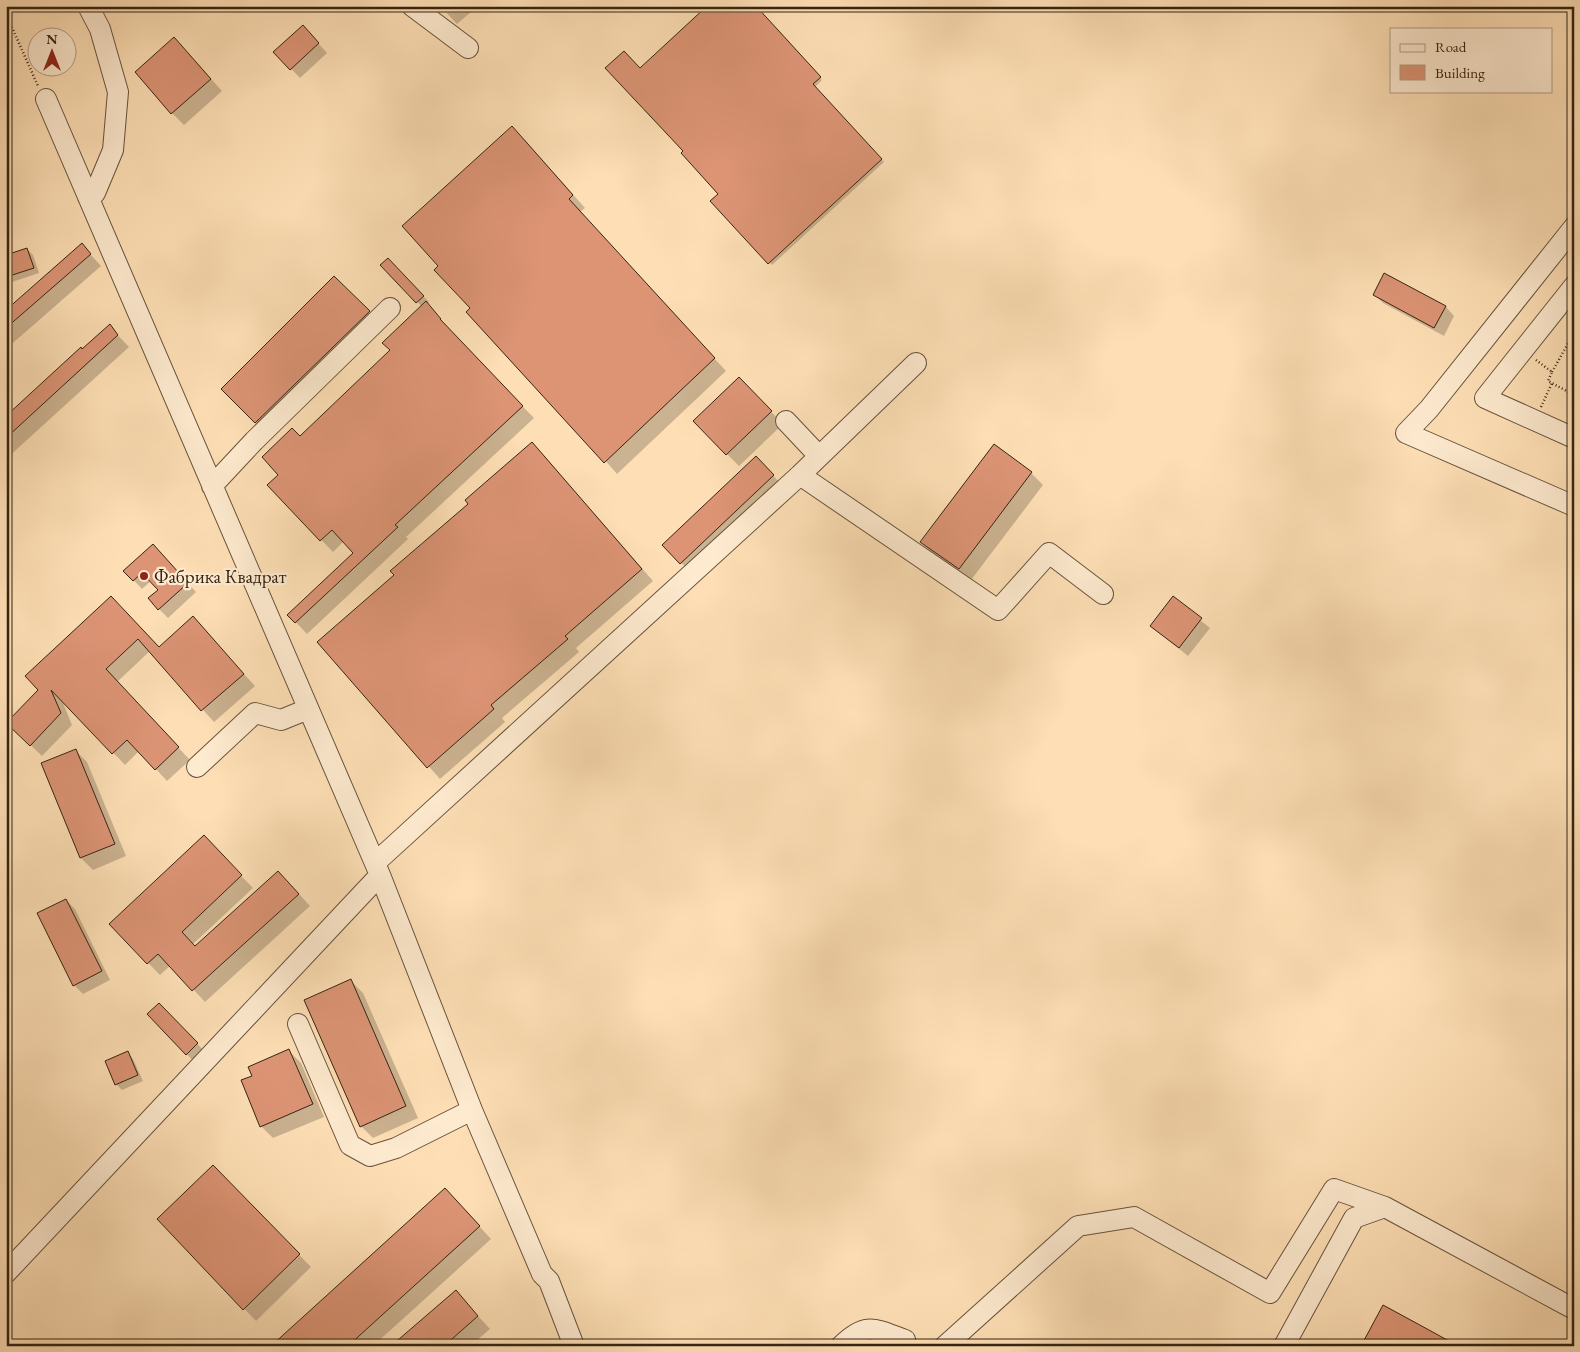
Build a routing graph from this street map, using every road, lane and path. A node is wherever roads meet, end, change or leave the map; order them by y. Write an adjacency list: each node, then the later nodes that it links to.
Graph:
1 (88, 6): 6 (street)
2 (412, 6): 4 (street)
3 (6, 14): 5 (path)
4 (468, 48)
5 (46, 99): 6 (street)
6 (88, 197): 21 (street)
7 (1574, 228): 22 (street)
8 (1574, 286): 11 (street)
9 (390, 308): 21 (street)
10 (1574, 333): 13 (path)
11 (1523, 350): 13 (path); 17 (street)
12 (916, 362): 19 (street)
13 (1552, 372): 14 (path)
14 (1552, 383): 15 (path); 17 (path)
15 (1574, 395)
16 (786, 421): 19 (street)
17 (1535, 421): 18 (street)
18 (1574, 438)
19 (819, 456): 20 (street)
20 (800, 475): 23 (street); 26 (street)
21 (212, 486): 24 (street)
22 (1574, 506)
23 (1103, 594)
24 (308, 709): 25 (street); 26 (street)
25 (196, 767)
26 (377, 869): 28 (street); 30 (street)
27 (298, 1024): 28 (street)
28 (472, 1110): 33 (street)
29 (1385, 1208): 31 (street); 35 (street); 36 (street)
30 (6, 1273)
31 (1574, 1309)
32 (906, 1340): 34 (street)
33 (574, 1346)
34 (841, 1346)
35 (945, 1346)
36 (1284, 1346)

